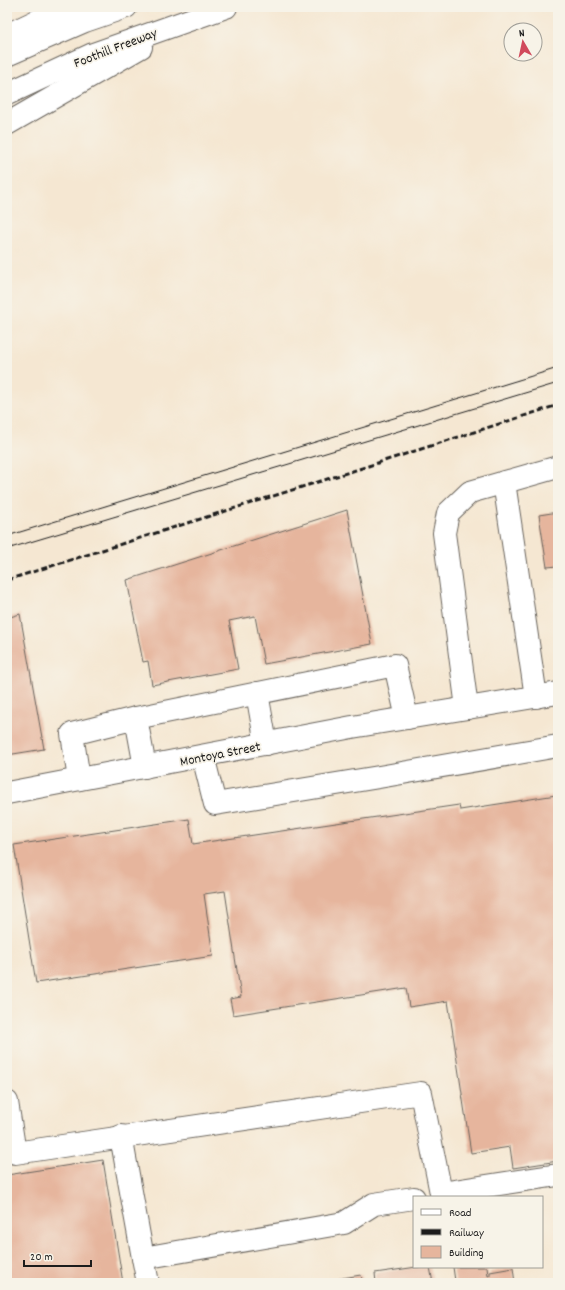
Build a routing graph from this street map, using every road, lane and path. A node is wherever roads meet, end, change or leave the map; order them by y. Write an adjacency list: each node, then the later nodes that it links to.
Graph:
1 (71, 7): 5 (main road)
2 (126, 7): 6 (main road)
3 (226, 7): 4 (main road, Foothill Freeway)
4 (189, 20): 7 (main road, Foothill Freeway); 8 (main road)
5 (7, 35)
6 (7, 55)
7 (7, 94)
8 (7, 124)
9 (558, 467): 10 (main road)
10 (504, 482): 13 (main road); 14 (main road)
11 (256, 693): 15 (main road); 16 (main road); 17 (main road)
12 (558, 693): 13 (main road, Montoya Street)
13 (536, 697): 14 (main road, Montoya Street)
14 (467, 708): 16 (main road, Montoya Street)
15 (136, 718): 20 (main road); 21 (main road)
16 (407, 718): 17 (main road, Montoya Street)
17 (266, 744): 19 (main road, Montoya Street)
18 (558, 746): 19 (main road)
19 (203, 756): 20 (main road, Montoya Street)
20 (145, 767): 21 (main road, Montoya Street)
21 (79, 779): 22 (main road, Montoya Street)
22 (7, 793)
23 (7, 1102): 25 (main road)
24 (121, 1136): 25 (main road); 27 (main road); 30 (main road)
25 (10, 1139)
26 (558, 1175): 27 (main road)
27 (441, 1194): 28 (main road)
28 (427, 1196)
29 (413, 1198): 30 (main road)
30 (143, 1258): 31 (main road)
31 (148, 1283)

